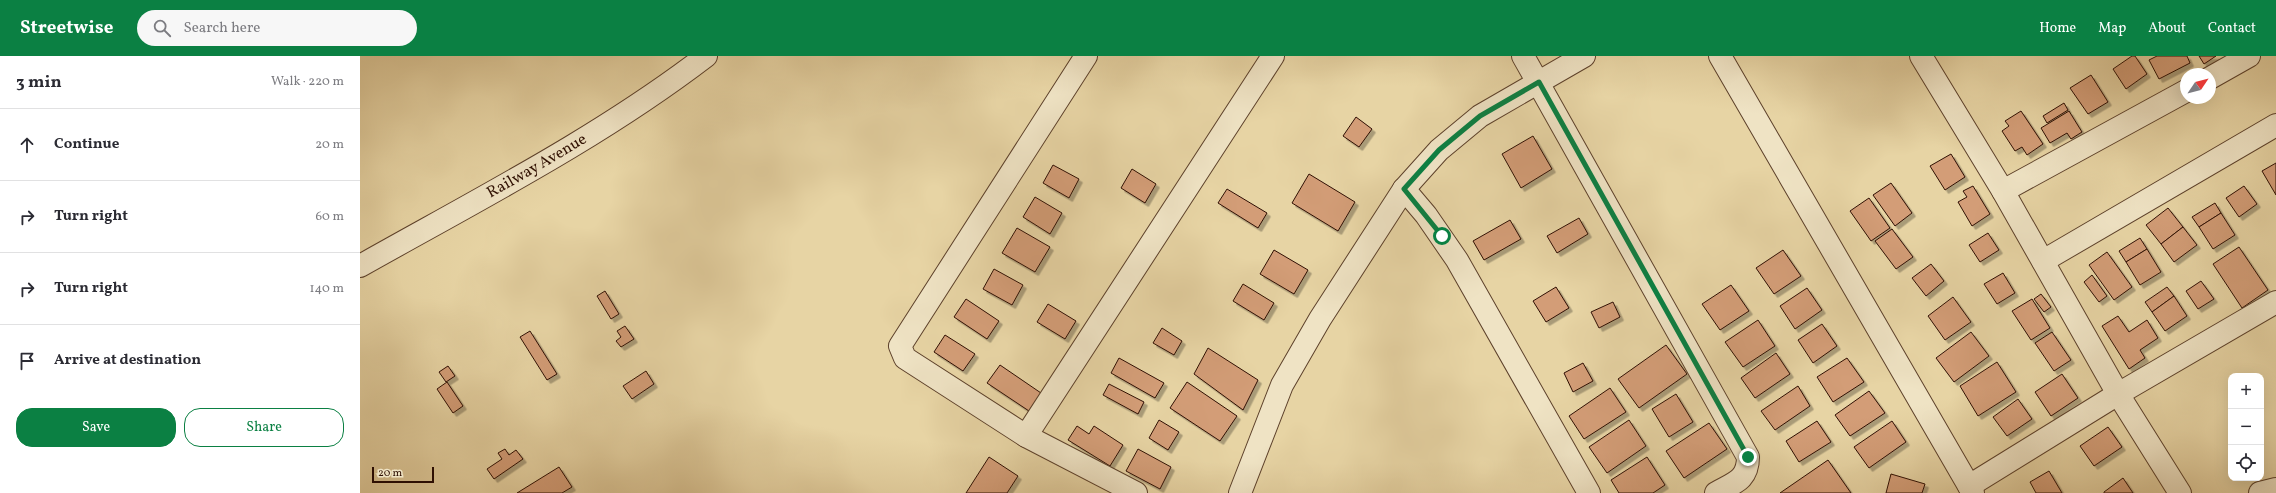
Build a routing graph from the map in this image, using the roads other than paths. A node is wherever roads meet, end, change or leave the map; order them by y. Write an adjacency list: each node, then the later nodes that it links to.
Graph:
1 (706, 56): 16 (street, Railway Avenue)
2 (1086, 56): 19 (street)
3 (1273, 56): 19 (street)
4 (1523, 56): 10 (street)
5 (1584, 56): 10 (street)
6 (1720, 56): 20 (street)
7 (2250, 56): 9 (street)
8 (1926, 58): 14 (street)
9 (2216, 75)
10 (1539, 82): 13 (street); 25 (street)
11 (2180, 94): 14 (street)
12 (2276, 125): 15 (street)
13 (1404, 189): 23 (street); 24 (street)
14 (2003, 191): 15 (street)
15 (2043, 261): 18 (street)
16 (360, 266)
17 (2276, 302): 18 (street)
18 (2118, 394): 20 (street); 26 (street)
19 (1026, 436): 22 (street)
20 (1971, 489)
21 (2276, 489): 27 (street)
22 (1136, 493)
23 (1240, 493)
24 (1589, 493)
25 (1716, 493)
26 (2180, 493)
27 (2260, 493)

